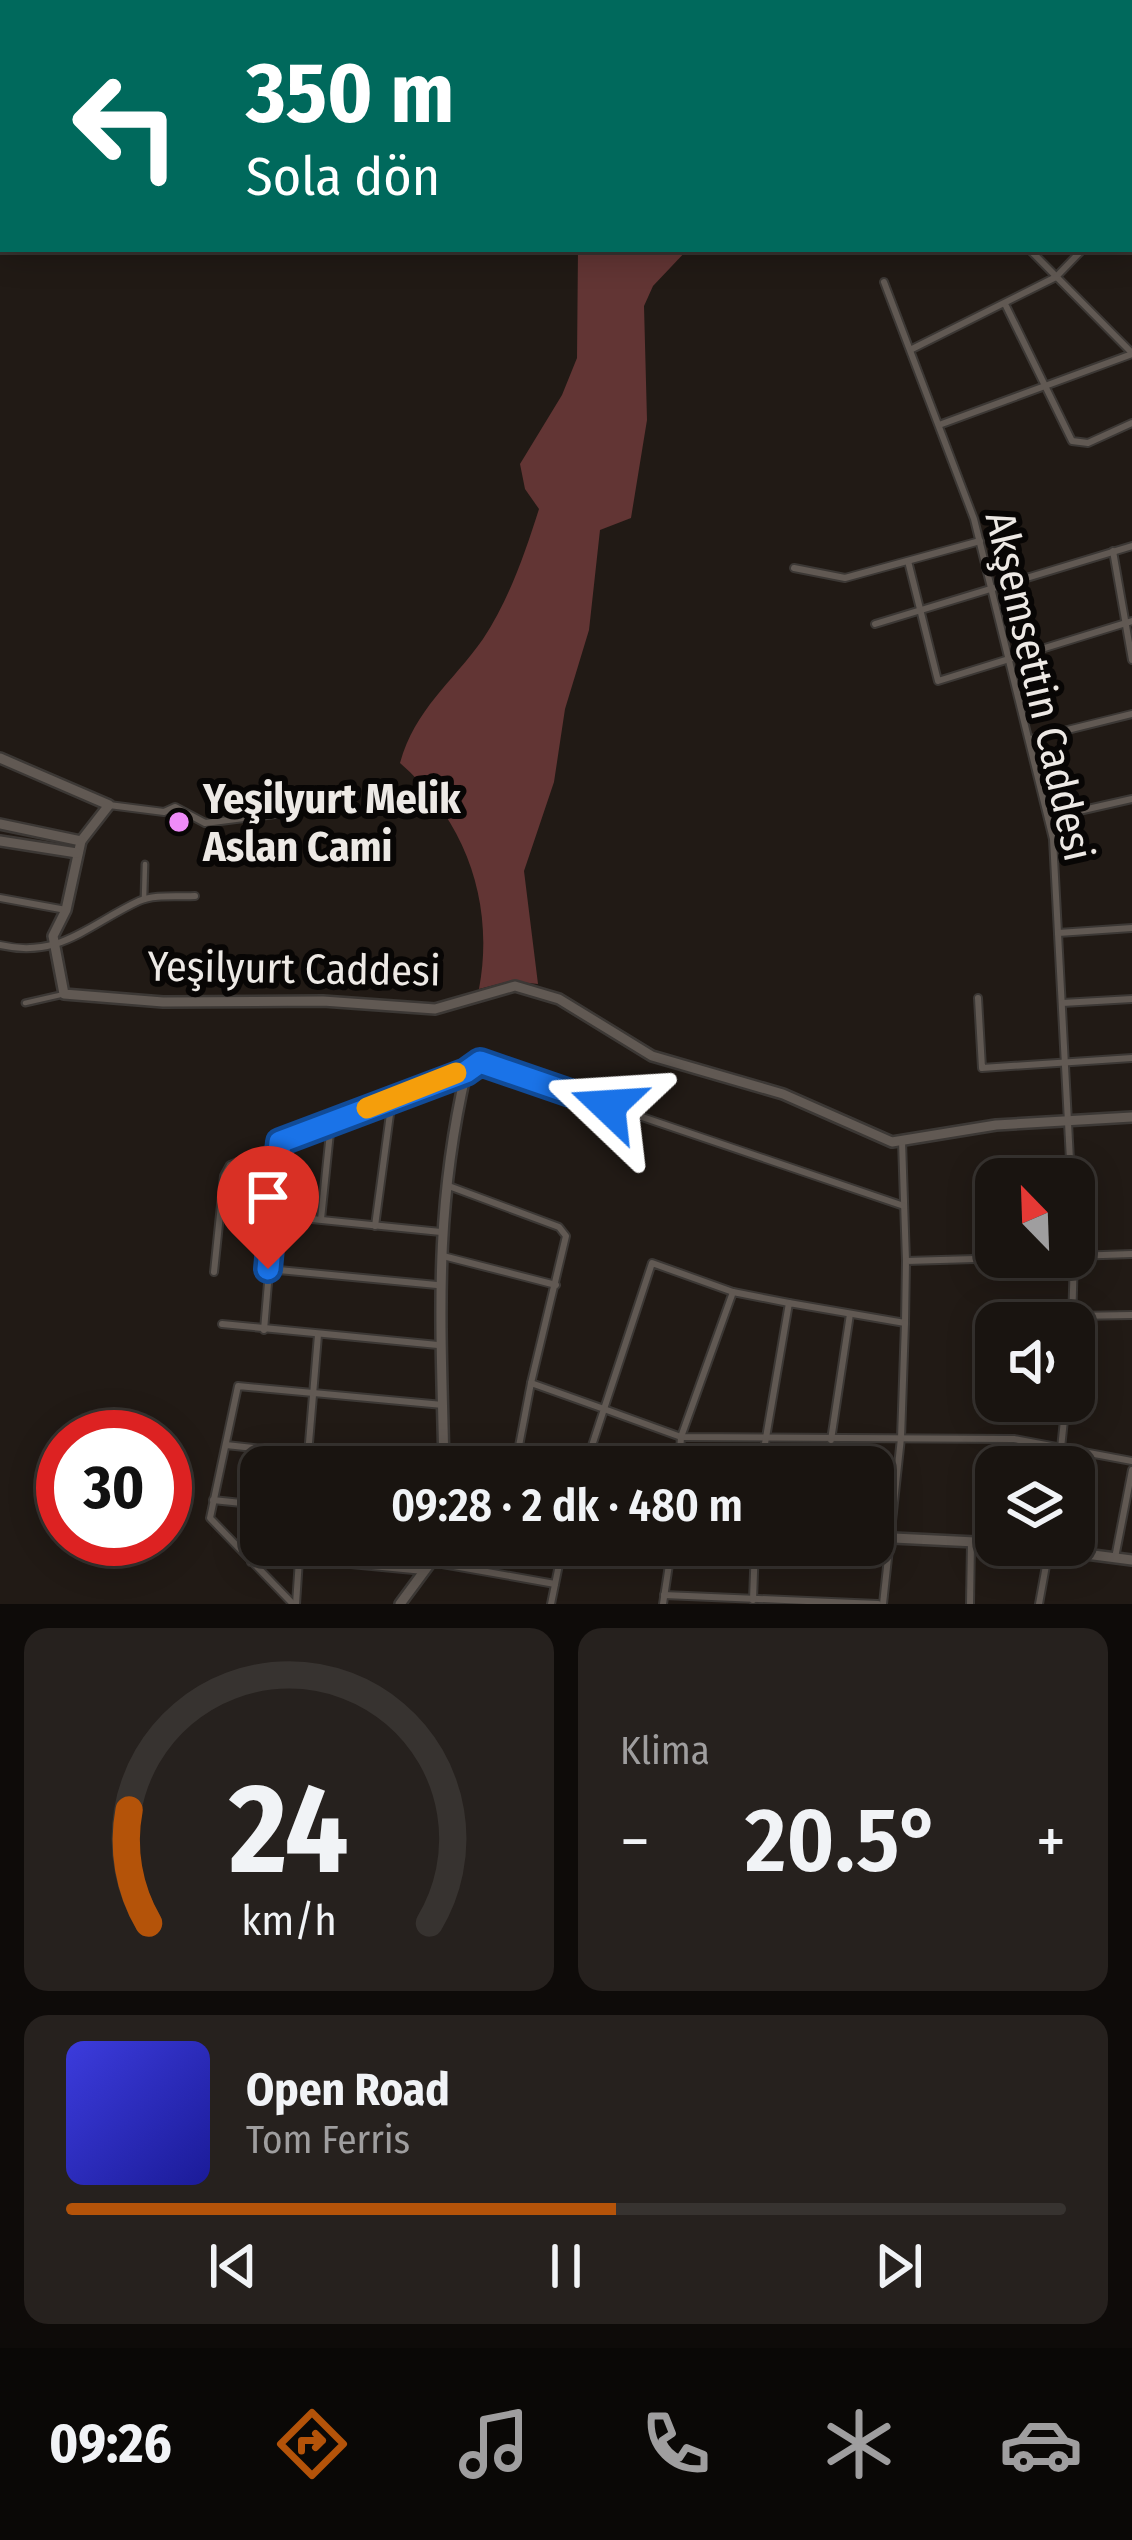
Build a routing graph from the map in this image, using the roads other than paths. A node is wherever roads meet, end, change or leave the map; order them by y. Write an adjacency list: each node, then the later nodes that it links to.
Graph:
1 (1032, 252): 3 (street)
2 (1080, 252): 3 (street)
3 (1057, 277): 5 (street); 7 (street)
4 (884, 282): 6 (street, Akşemsettin Caddesi)
5 (1006, 305): 6 (street); 8 (street)
6 (911, 350): 10 (street, Akşemsettin Caddesi)
7 (1132, 353): 8 (street)
8 (1044, 388): 9 (street); 10 (street)
9 (1132, 423)
10 (939, 425): 11 (street, Akşemsettin Caddesi)
11 (980, 542): 14 (street); 16 (street, Akşemsettin Caddesi)
12 (1132, 546): 13 (street)
13 (1113, 551): 16 (street); 18 (street)
14 (908, 561): 15 (street); 17 (street)
15 (794, 568)
16 (994, 588): 17 (street); 20 (street, Akşemsettin Caddesi)
17 (919, 610): 19 (street); 20 (street)
18 (1129, 622): 20 (street); 21 (street)
19 (875, 624)
20 (1012, 661): 23 (street, Akşemsettin Caddesi)
21 (1132, 661)
22 (1132, 714): 23 (street)
23 (1030, 740): 28 (street, Akşemsettin Caddesi)
24 (0, 758): 26 (street)
25 (1132, 799): 28 (street)
26 (109, 806): 27 (street); 30 (street)
27 (283, 813)
28 (1048, 818): 39 (street, Akşemsettin Caddesi)
29 (3, 824): 30 (street); 31 (street)
30 (81, 841): 32 (street)
31 (1, 842): 32 (street)
32 (77, 854): 37 (street)
33 (145, 864): 36 (street)
34 (195, 896): 36 (street)
35 (0, 898): 37 (street)
36 (143, 898): 41 (street)
37 (66, 910): 41 (street)
38 (1132, 928): 39 (street)
39 (1058, 934): 46 (street, Akşemsettin Caddesi)
40 (0, 945): 41 (street)
41 (55, 947): 42 (street)
42 (64, 994): 45 (street); 54 (street, Yeşilyurt Caddesi)
43 (978, 998): 48 (street)
44 (1132, 999): 46 (street)
45 (25, 1003)
46 (1062, 1003): 48 (street, Akşemsettin Caddesi)
47 (1132, 1058): 48 (street)
48 (1065, 1063): 52 (street, Akşemsettin Caddesi)
49 (466, 1072): 50 (street); 57 (street); 58 (street)
50 (392, 1098): 53 (street); 61 (street)
51 (1132, 1118): 52 (street, Yeşilyurt Caddesi)
52 (1068, 1119): 54 (street, Yeşilyurt Caddesi); 56 (street, Akşemsettin Caddesi)
53 (331, 1123): 55 (street); 60 (street)
54 (902, 1141): 58 (street)
55 (280, 1142): 59 (street); 69 (street)
56 (1070, 1158)
57 (445, 1185): 62 (street); 70 (street)
58 (904, 1206): 67 (street)
59 (272, 1215): 60 (street); 68 (street)
60 (321, 1219): 61 (street)
61 (375, 1226): 62 (street)
62 (441, 1232): 64 (street)
63 (1132, 1255): 65 (street)
64 (439, 1256): 70 (street); 71 (street)
65 (1095, 1256)
66 (975, 1259): 67 (street)
67 (906, 1261): 77 (street)
68 (268, 1269): 71 (street); 79 (street)
69 (214, 1272)
70 (556, 1285): 82 (street)
71 (437, 1286): 81 (street)
72 (733, 1292): 73 (street); 85 (street); 86 (street)
73 (789, 1303): 74 (street); 88 (street)
74 (850, 1314): 77 (street); 89 (street)
75 (1132, 1315): 76 (street)
76 (1095, 1318)
77 (905, 1323): 87 (street)
78 (222, 1324): 79 (street)
79 (264, 1330): 80 (street)
80 (318, 1335): 81 (street); 83 (street)
81 (438, 1346): 84 (street)
82 (531, 1383): 85 (street); 94 (street)
83 (313, 1393): 84 (street); 90 (street); 92 (street)
84 (443, 1405): 93 (street)
85 (604, 1409): 86 (street); 95 (street)
86 (681, 1437): 88 (street); 96 (street)
87 (901, 1438): 89 (street); 98 (street); 101 (street)
88 (764, 1440): 89 (street); 97 (street)
89 (831, 1440)
90 (226, 1445): 91 (street); 102 (street)
91 (240, 1446)
92 (309, 1446)
93 (444, 1446)
94 (519, 1446)
95 (592, 1446)
96 (680, 1446)
97 (763, 1446)
98 (1056, 1446)
99 (1095, 1456): 100 (street)
100 (1132, 1466): 109 (street)
101 (894, 1488)
102 (213, 1500): 103 (street); 107 (street)
103 (240, 1503)
104 (894, 1538): 105 (street)
105 (971, 1542): 106 (street); 127 (street)
106 (975, 1542)
107 (240, 1551)
108 (1095, 1554): 109 (street)
109 (1115, 1558): 110 (street)
110 (1132, 1560)
111 (255, 1566): 123 (street)
112 (298, 1566): 123 (street)
113 (412, 1566): 119 (street)
114 (559, 1566): 120 (street)
115 (669, 1566): 121 (street)
116 (754, 1566): 122 (street)
117 (884, 1566): 126 (street)
118 (1046, 1566): 128 (street)
119 (428, 1567): 120 (street); 124 (street)
120 (555, 1584): 125 (street)
121 (663, 1600): 122 (street)
122 (753, 1603): 126 (street)
123 (294, 1604)
124 (400, 1604)
125 (551, 1604)
126 (880, 1604)
127 (970, 1604)
128 (1039, 1604)

